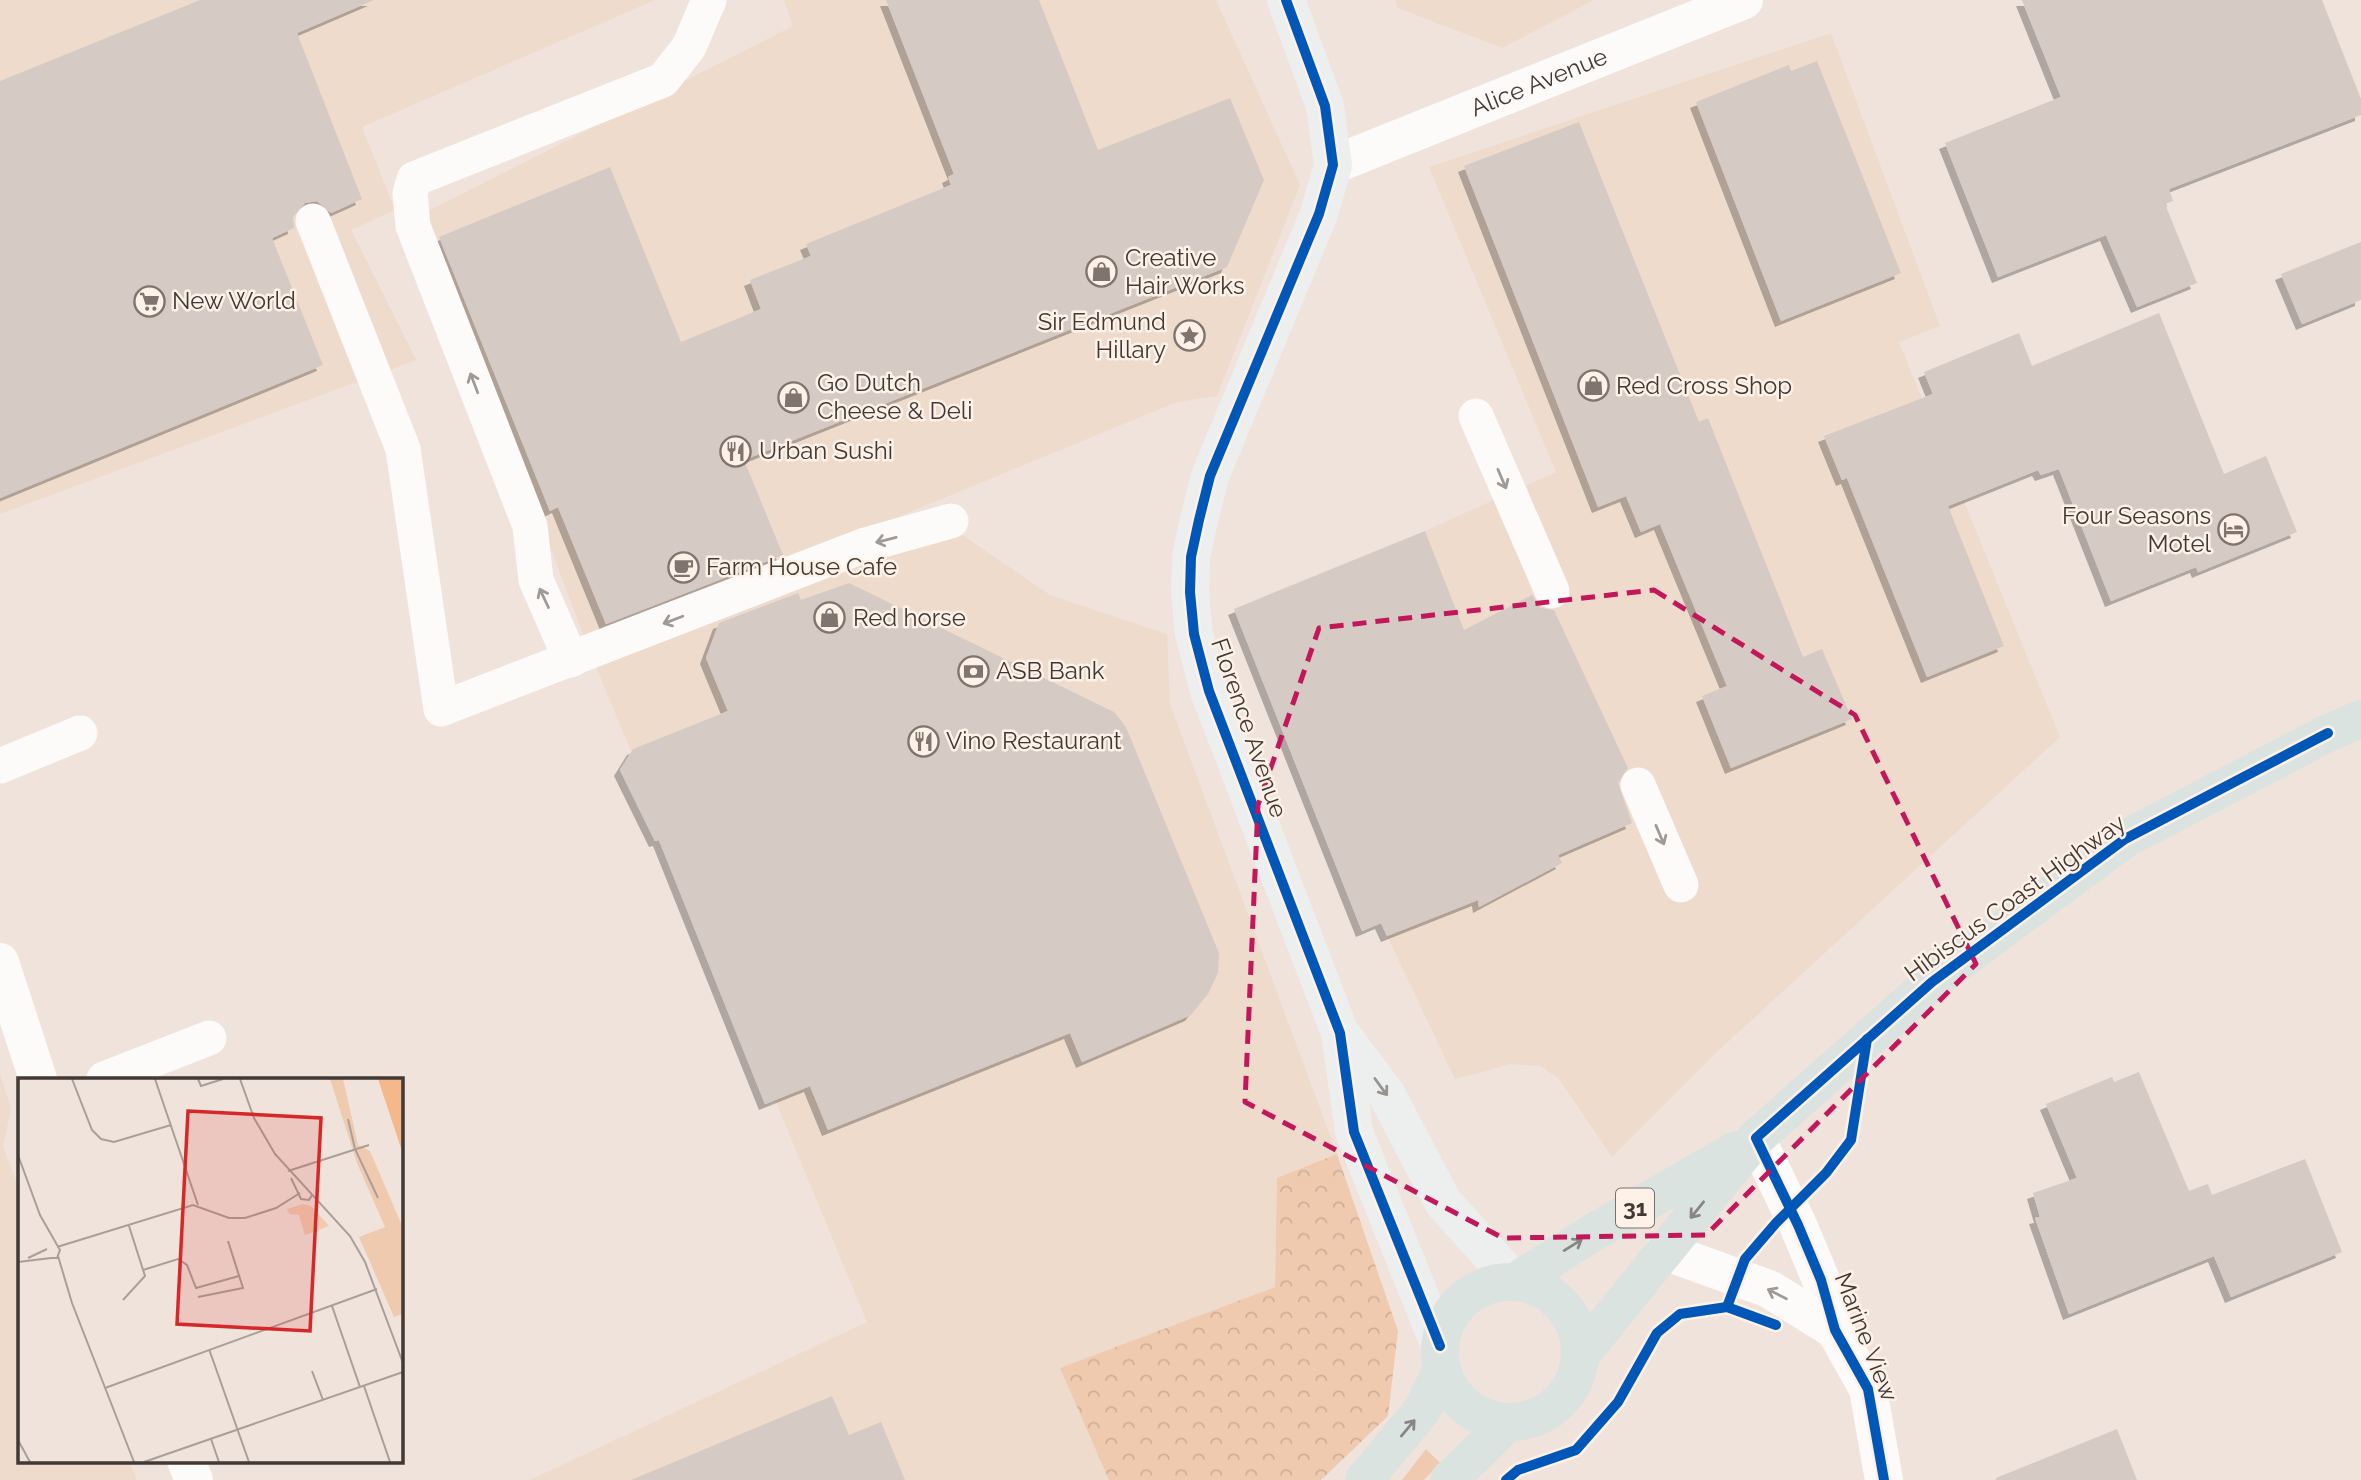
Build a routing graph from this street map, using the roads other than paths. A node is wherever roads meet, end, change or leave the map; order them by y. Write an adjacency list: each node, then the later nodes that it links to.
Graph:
1 (709, 0): 9 (lane, one-way to 1)
2 (1286, 0): 4 (street, Florence Avenue)
3 (1745, 0): 4 (street, Alice Avenue)
4 (1333, 165): 16 (street, Florence Avenue)
5 (313, 221): 9 (lane)
6 (1476, 416): 8 (lane, one-way to 8)
7 (951, 521): 9 (lane, one-way to 9)
8 (1552, 590)
9 (571, 660)
10 (2361, 719): 20 (main road, Hibiscus Coast Highway / 31)
11 (80, 733): 12 (lane)
12 (0, 765)
13 (1638, 785): 14 (lane, one-way to 14)
14 (1681, 885)
15 (0, 962): 18 (street)
16 (1340, 1033): 22 (street, Florence Avenue, one-way to 22); 25 (street, Florence Avenue)
17 (209, 1038): 19 (lane)
18 (38, 1078)
19 (107, 1078)
20 (1756, 1138): 21 (main road, Hibiscus Coast Highway / 31, one-way to 21); 22 (main road, Hibiscus Coast Highway / 31, one-way to 20); 23 (street, Marine View)
21 (1664, 1251): 23 (street, Marine View, one-way to 21); 24 (main road, Hibiscus Coast Highway / 31)
22 (1515, 1282): 24 (main road); 25 (main road, 31)
23 (1835, 1330): 31 (street, Marine View)
24 (1580, 1356): 26 (main road, 31)
25 (1441, 1357): 26 (main road); 29 (main road, 31, one-way to 25)
26 (1507, 1423): 30 (main road)
27 (186, 1462): 28 (street)
28 (194, 1480)
29 (1363, 1480)
30 (1449, 1480)
31 (1884, 1480)

